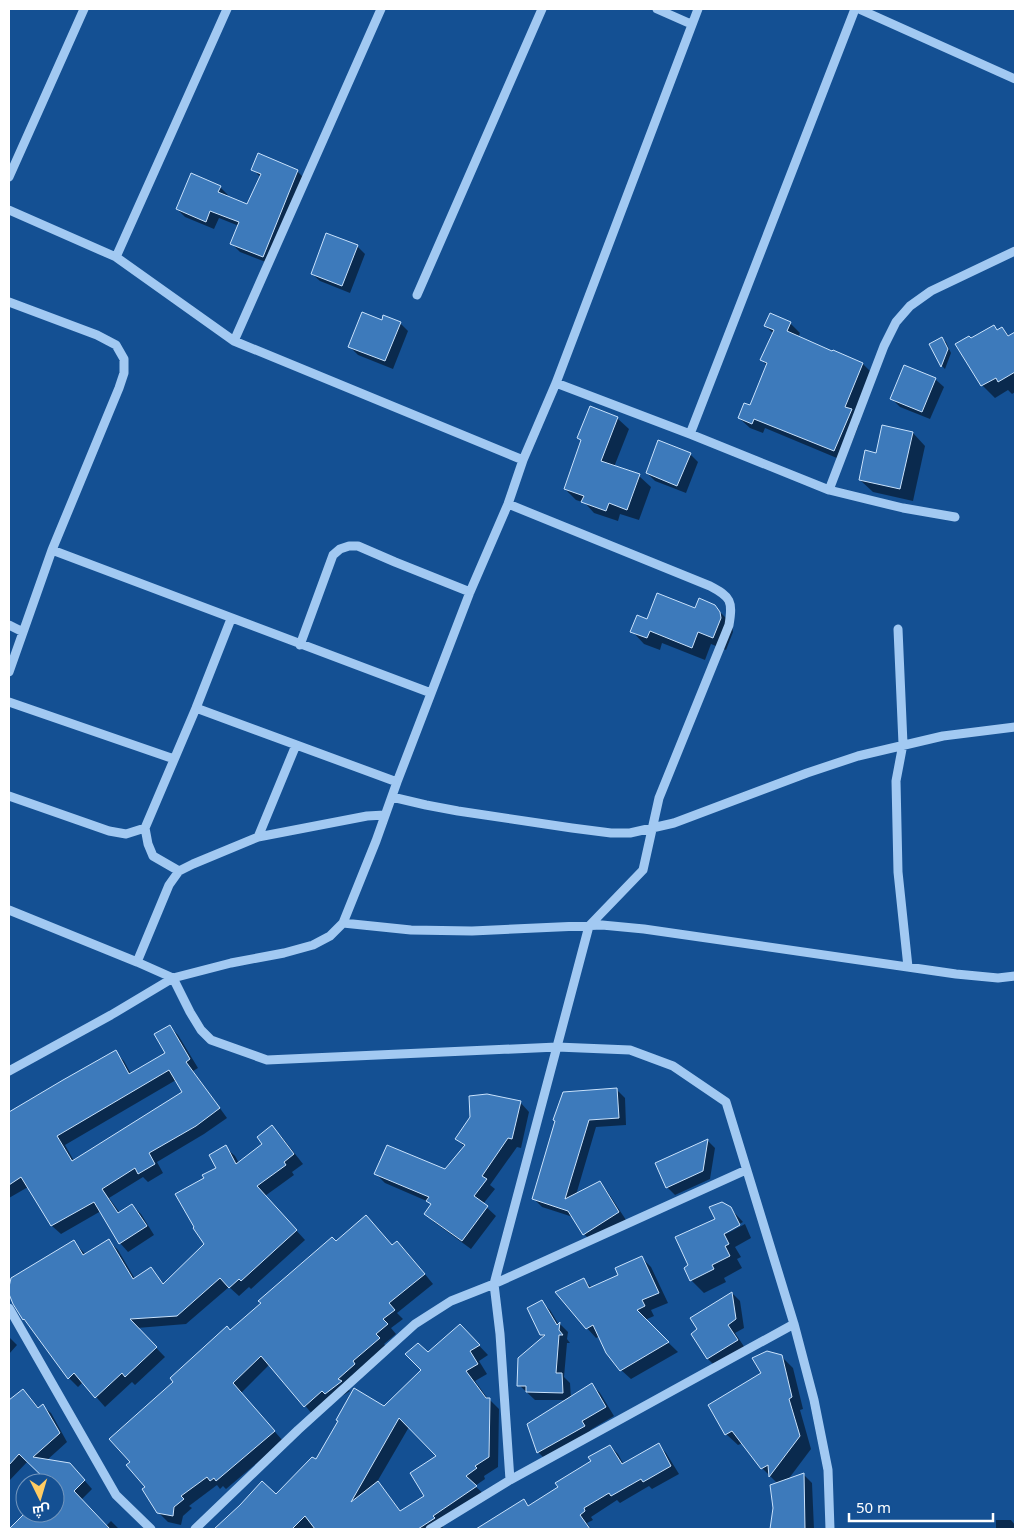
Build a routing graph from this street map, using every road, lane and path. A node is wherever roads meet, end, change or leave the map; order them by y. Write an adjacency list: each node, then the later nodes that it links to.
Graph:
1 (84, 9): 10 (street)
2 (227, 9): 13 (street)
3 (381, 9): 16 (street)
4 (542, 9): 14 (street)
5 (657, 9): 8 (street)
6 (698, 9): 8 (street)
7 (857, 9): 9 (street); 18 (street)
8 (691, 24): 17 (street)
9 (1015, 79)
10 (9, 177)
11 (9, 210): 13 (street)
12 (1015, 251): 20 (street)
13 (116, 257): 16 (street)
14 (417, 294)
15 (9, 302): 23 (street)
16 (234, 341): 19 (street)
17 (556, 383): 18 (street); 19 (street)
18 (690, 434): 20 (street)
19 (523, 460): 21 (street)
20 (829, 490): 22 (street)
21 (508, 504): 24 (street); 43 (street)
22 (955, 518)
23 (52, 550): 25 (street); 28 (street)
24 (470, 592): 29 (street); 31 (street)
25 (232, 619): 29 (street); 33 (street)
26 (9, 625): 28 (street)
27 (898, 629): 35 (street)
28 (22, 632): 30 (street)
29 (300, 645): 31 (street)
30 (9, 672)
31 (431, 693): 38 (street)
32 (9, 702): 37 (street)
33 (196, 708): 36 (street); 37 (street)
34 (1015, 727): 35 (street)
35 (903, 744): 43 (street); 50 (street)
36 (296, 745): 38 (street); 44 (street)
37 (174, 759): 42 (street)
38 (397, 782): 40 (street)
39 (9, 796): 42 (street)
40 (392, 796): 41 (street); 43 (street)
41 (385, 815): 44 (street); 47 (street)
42 (145, 828): 45 (street)
43 (652, 828): 48 (street)
44 (258, 837): 45 (street)
45 (179, 871): 49 (street)
46 (9, 910): 49 (street)
47 (343, 923): 48 (street); 52 (street)
48 (589, 926): 50 (street); 53 (street)
49 (137, 962): 52 (street)
50 (908, 967): 51 (street)
51 (1015, 976)
52 (173, 978): 53 (street); 54 (street)
53 (557, 1047): 55 (street); 56 (street)
54 (9, 1071)
55 (746, 1170): 56 (street); 58 (street)
56 (494, 1284): 59 (street); 61 (street)
57 (9, 1308): 60 (street)
58 (794, 1324): 59 (street); 63 (street)
59 (510, 1480): 62 (street)
60 (151, 1529)
61 (195, 1529)
62 (430, 1529)
63 (830, 1529)

